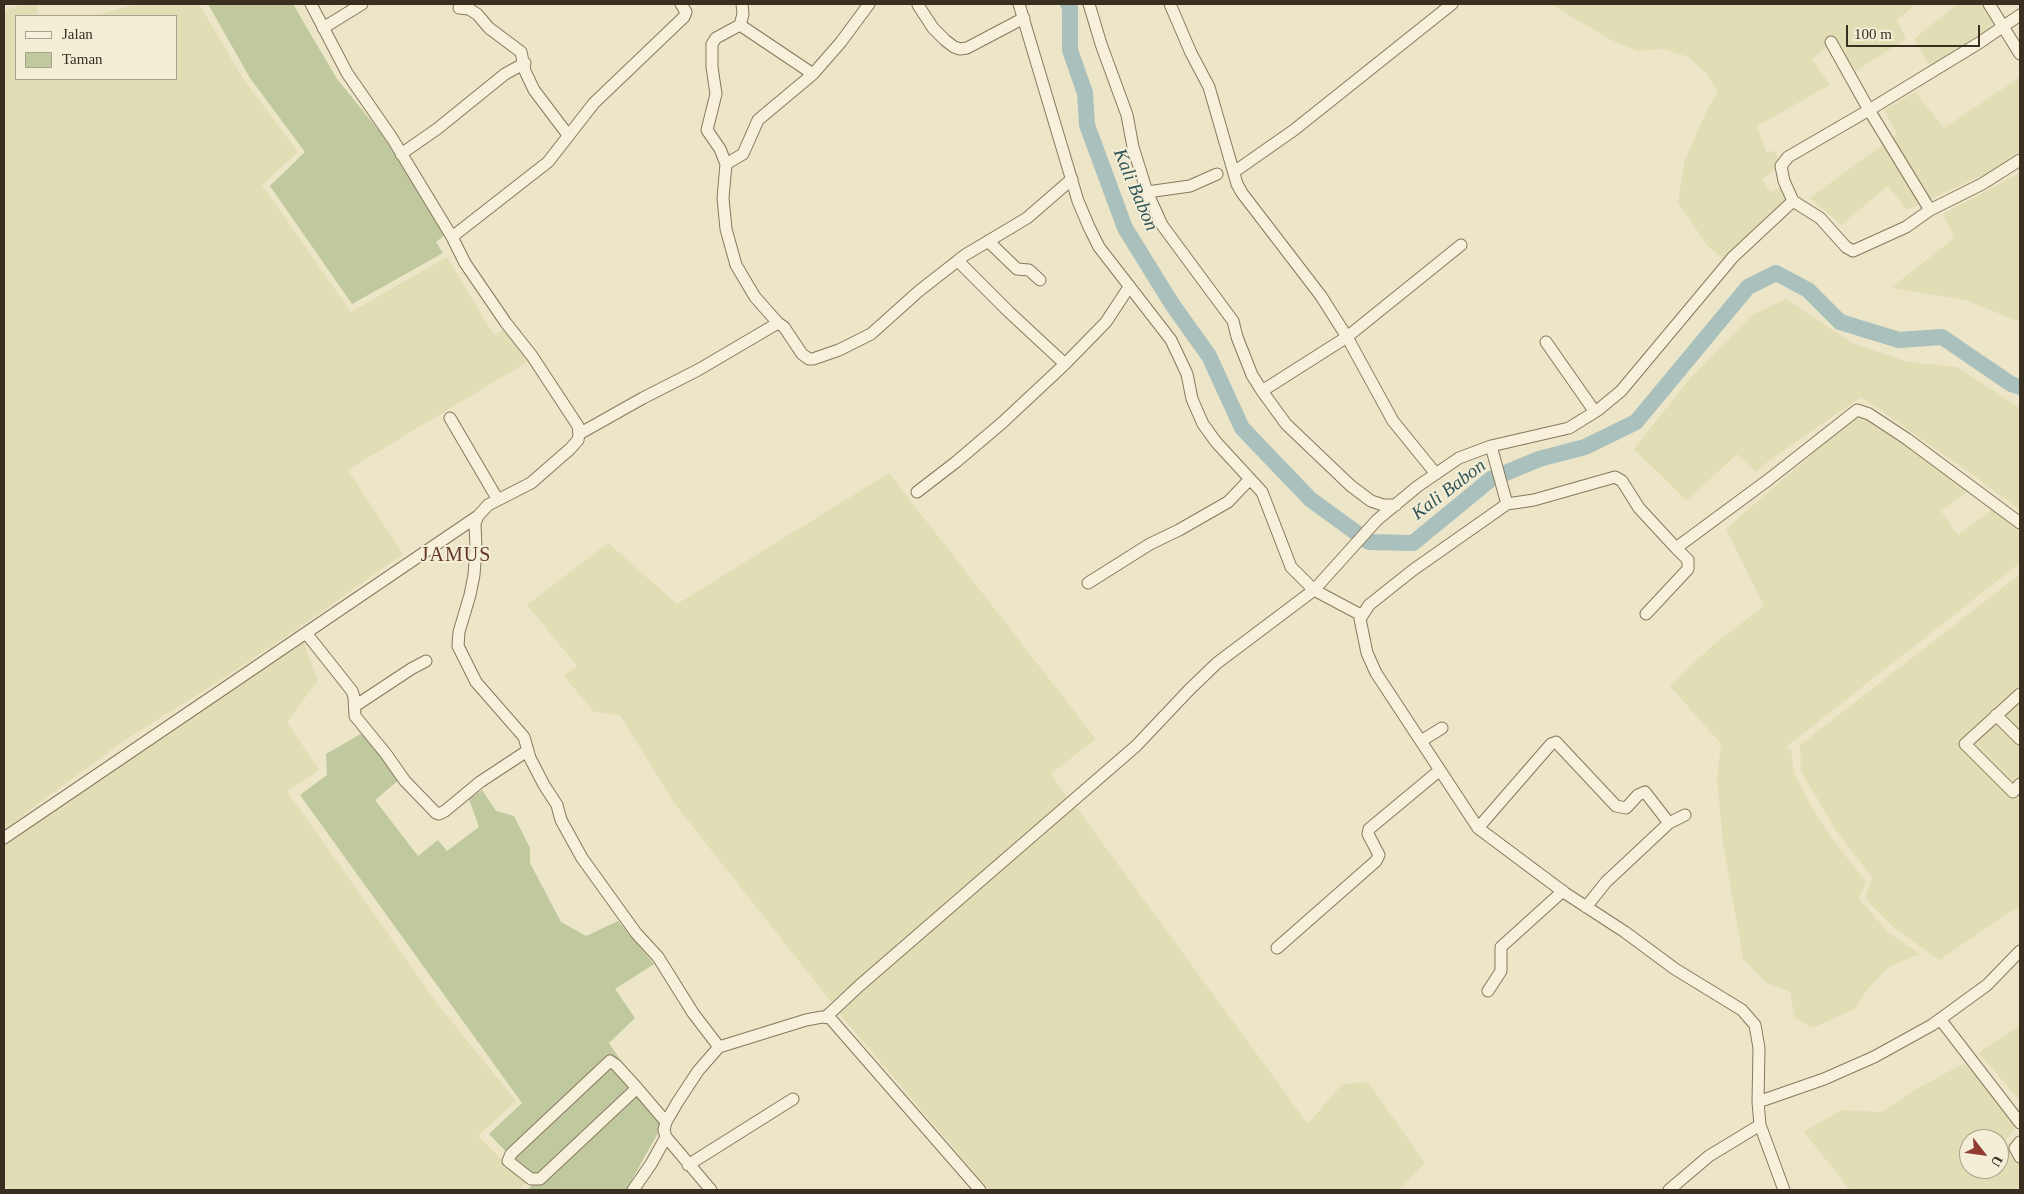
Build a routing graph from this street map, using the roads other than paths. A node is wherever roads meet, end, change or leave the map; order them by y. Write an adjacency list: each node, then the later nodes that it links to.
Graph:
1 (311, 4): 17 (street)
2 (362, 4): 17 (street)
3 (681, 4): 23 (street)
4 (742, 4): 15 (street)
5 (869, 4): 21 (street)
6 (1019, 4): 14 (street)
7 (1089, 4): 30 (street)
8 (1170, 4): 27 (street)
9 (1452, 4): 27 (street)
10 (1989, 4): 16 (street)
11 (918, 5): 14 (street)
12 (459, 8): 20 (street)
13 (2020, 15): 16 (street)
14 (1024, 18): 29 (street)
15 (740, 25): 21 (street); 26 (street)
16 (2003, 27): 19 (street); 22 (street)
17 (323, 28): 24 (street)
18 (1831, 42): 22 (street)
19 (2020, 54)
20 (524, 63): 23 (street); 24 (street)
21 (813, 74): 26 (street)
22 (1869, 110): 31 (street); 32 (street)
23 (568, 135): 33 (street)
24 (401, 154): 33 (street)
25 (2020, 160): 32 (street)
26 (726, 164): 39 (street)
27 (1234, 172): 40 (street)
28 (1217, 174): 30 (street)
29 (1072, 180): 34 (street); 38 (street)
30 (1147, 192): 43 (street)
31 (1793, 201): 32 (street); 44 (street)
32 (1930, 210)
33 (452, 237): 46 (street)
34 (988, 241): 36 (street); 37 (street)
35 (1461, 245): 40 (street)
36 (958, 261): 39 (street); 42 (street)
37 (1040, 280)
38 (1129, 287): 42 (street); 49 (street)
39 (778, 323): 46 (street)
40 (1347, 337): 43 (street); 48 (street)
41 (1546, 342): 44 (street)
42 (1065, 364): 50 (street)
43 (1262, 391): 53 (street)
44 (1595, 412): 47 (street)
45 (450, 418): 51 (street)
46 (579, 434): 51 (street)
47 (1492, 450): 48 (street); 52 (street)
48 (1436, 474): 53 (street)
49 (1250, 479): 57 (street); 58 (street)
50 (917, 492)
51 (498, 500): 54 (street)
52 (1506, 501): 56 (street); 60 (street)
53 (1396, 505): 58 (street)
54 (478, 516): 61 (street); 69 (street)
55 (2020, 523): 56 (street)
56 (1676, 548): 59 (street)
57 (1088, 583)
58 (1314, 590): 60 (street); 81 (street)
59 (1646, 614)
60 (1361, 616): 68 (street)
61 (306, 633): 64 (street); 75 (street)
62 (426, 661): 64 (street)
63 (2020, 694): 65 (street)
64 (355, 706): 69 (street)
65 (1996, 715): 67 (street); 71 (street)
66 (1442, 728): 68 (street)
67 (2020, 739)
68 (1421, 741): 70 (street)
69 (527, 751): 83 (street)
70 (1440, 770): 74 (street); 78 (street)
71 (2020, 784)
72 (1685, 815): 73 (street)
73 (1669, 823): 74 (street); 77 (street)
74 (1478, 828): 76 (street)
75 (4, 838)
76 (1563, 891): 77 (street); 80 (street)
77 (1586, 907): 86 (street)
78 (1277, 948)
79 (2020, 952): 82 (street)
80 (1488, 991)
81 (827, 1016): 83 (street); 96 (street)
82 (1940, 1019): 86 (street); 88 (street)
83 (719, 1047): 87 (street)
84 (637, 1088): 84 (street); 87 (street)
85 (793, 1099): 93 (street)
86 (1758, 1102): 89 (street)
87 (666, 1122): 90 (street)
88 (2020, 1123)
89 (1760, 1125): 97 (street); 98 (street)
90 (666, 1137): 93 (street); 94 (street)
91 (2020, 1142): 92 (street)
92 (2020, 1157)
93 (688, 1165): 95 (street)
94 (633, 1190)
95 (711, 1190)
96 (980, 1190)
97 (1669, 1190)
98 (1784, 1190)

